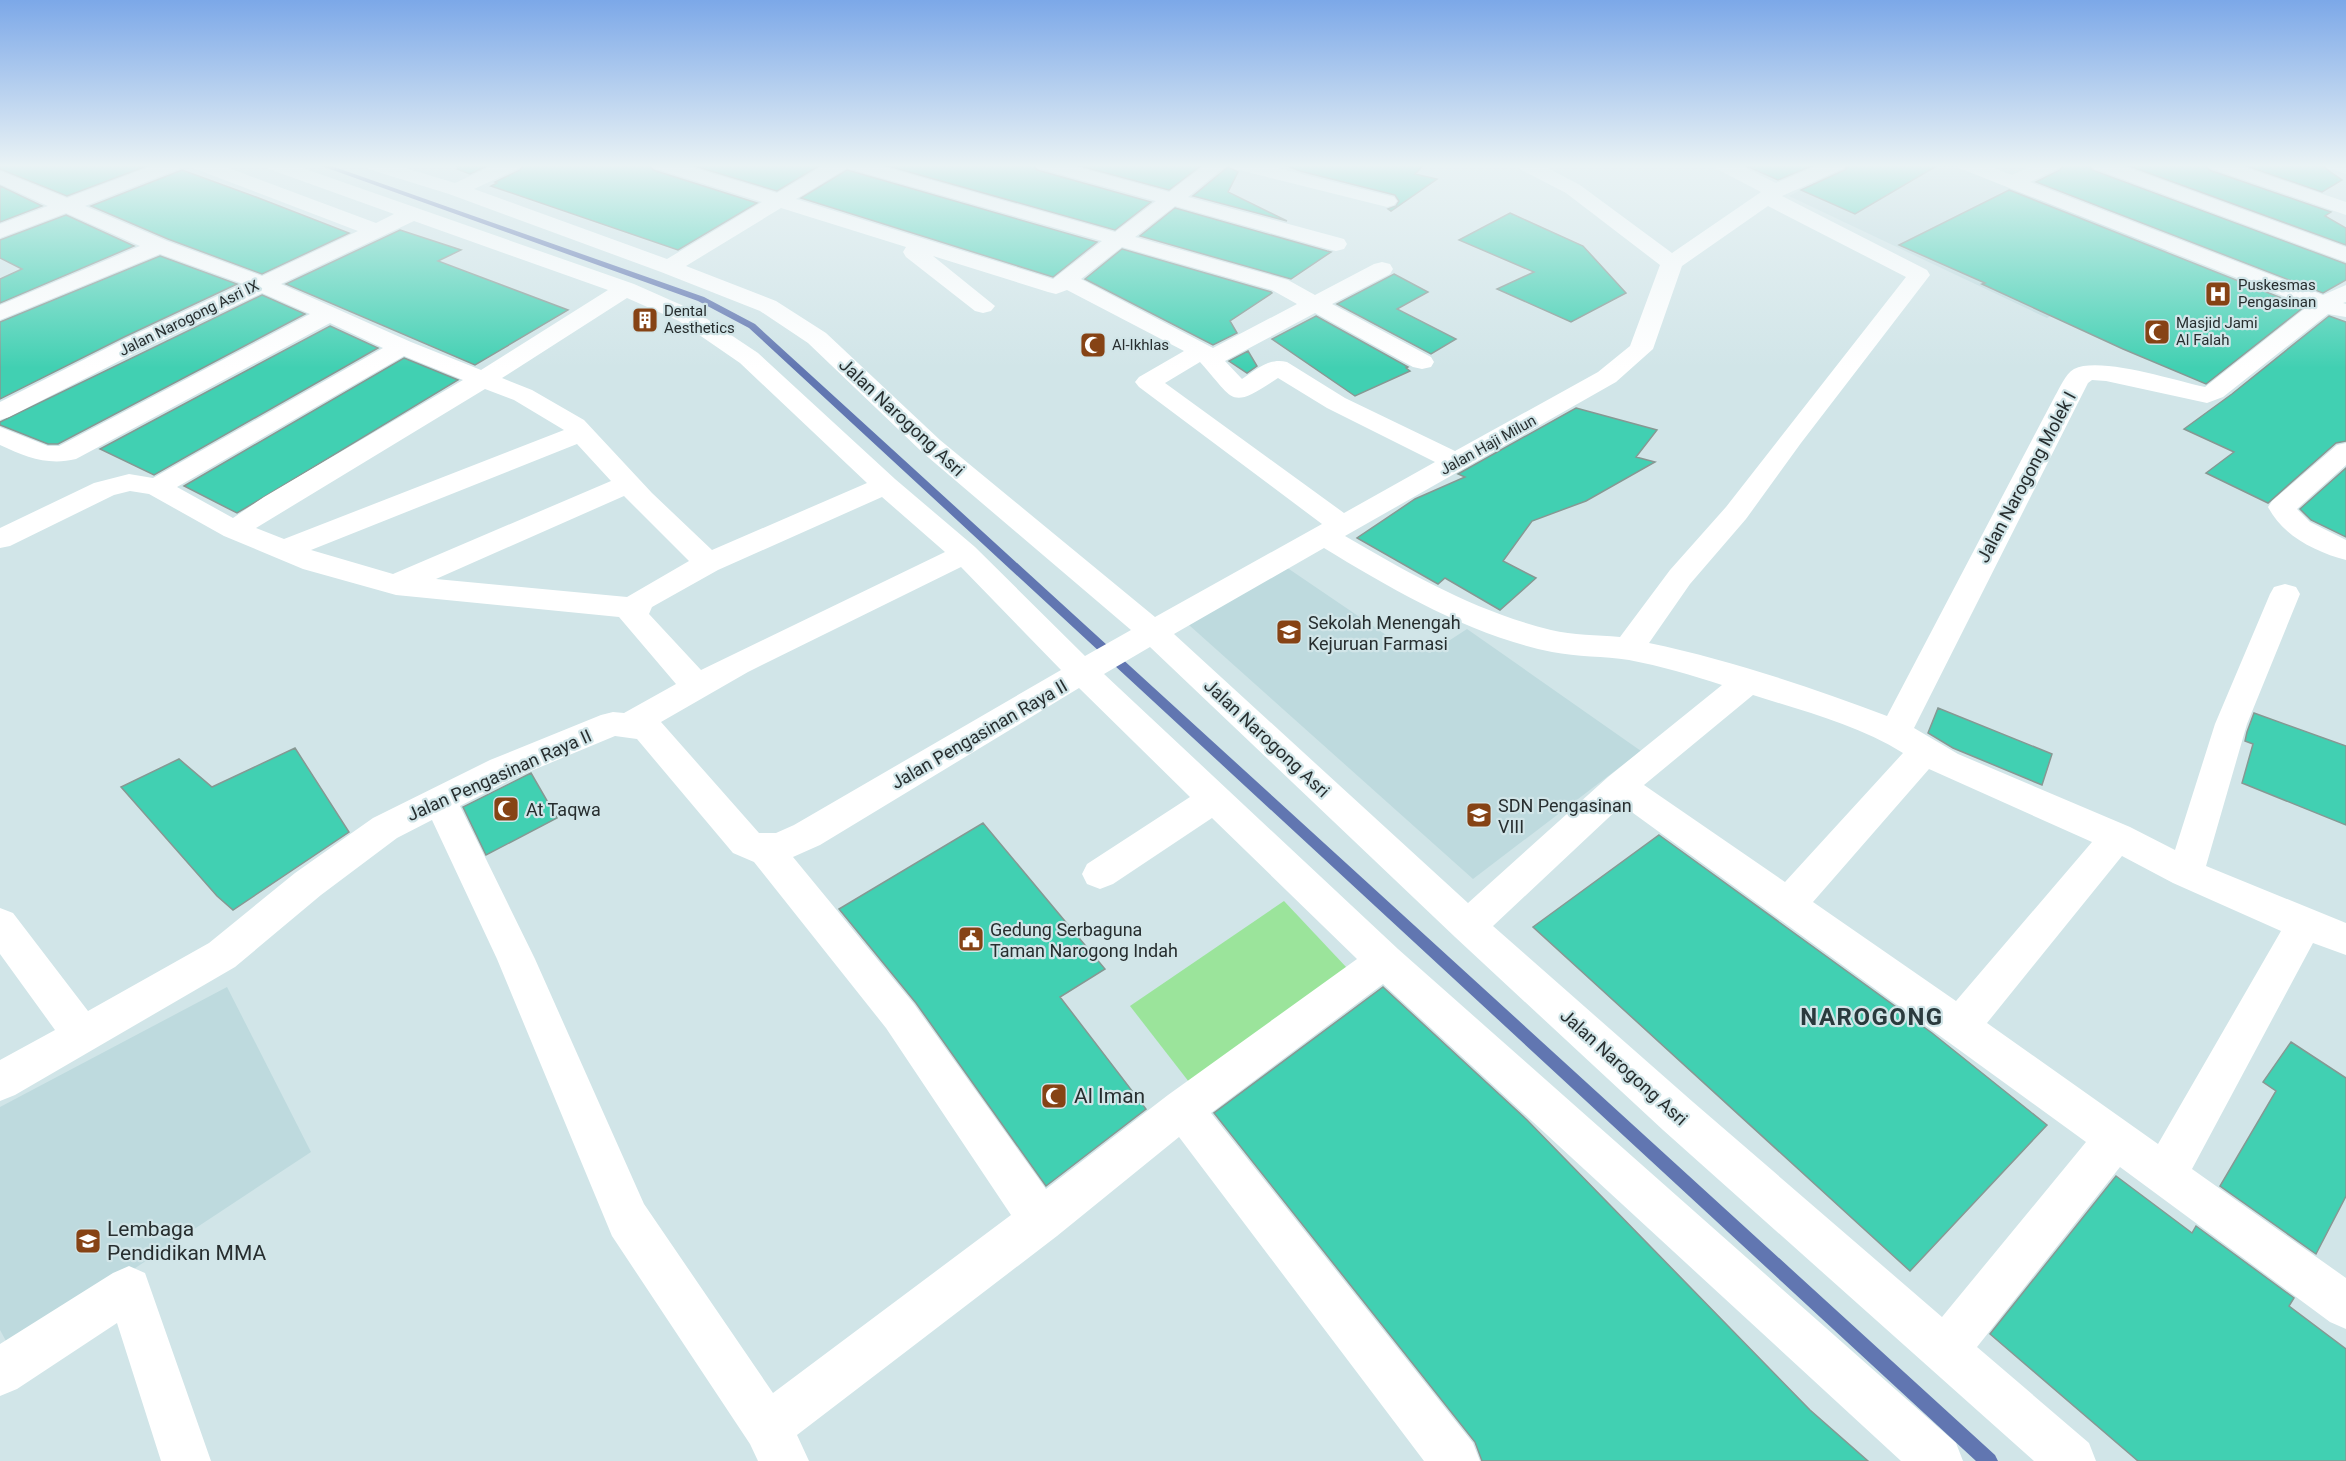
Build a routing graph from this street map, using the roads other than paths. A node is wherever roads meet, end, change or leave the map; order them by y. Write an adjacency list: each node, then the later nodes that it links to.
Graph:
1 (126, 232): 18 (street)
2 (371, 232): 24 (street, Jalan Narogong Asri IX)
3 (464, 232): 25 (street)
4 (573, 232): 21 (street, Jalan Narogong Asri)
5 (727, 232): 21 (street)
6 (876, 232): 16 (street)
7 (1097, 232): 15 (street)
8 (1130, 232): 15 (street)
9 (1293, 232): 17 (street)
10 (1631, 232): 20 (street)
11 (1717, 232): 20 (street)
12 (1841, 232): 54 (street)
13 (2148, 232): 27 (street)
14 (2284, 232): 19 (street)
15 (1121, 239): 23 (street); 26 (street)
16 (899, 240): 23 (street); 28 (street)
17 (1336, 244)
18 (159, 246): 24 (street); 29 (street)
19 (2346, 255)
20 (1672, 263): 39 (street, Jalan Haji Milun)
21 (669, 267): 53 (street, Jalan Narogong Asri)
22 (1382, 269): 26 (street)
23 (1066, 279): 32 (street)
24 (260, 284): 30 (street); 35 (street, Jalan Narogong Asri IX)
25 (626, 289): 34 (street); 41 (street)
26 (1316, 303): 32 (street); 33 (street)
27 (2339, 303): 59 (street, Jalan Narogong Molek I)
28 (983, 306)
29 (0, 313)
30 (329, 314): 31 (street); 37 (street)
31 (402, 347): 34 (street); 42 (street)
32 (1207, 354): 39 (street); 44 (street)
33 (1422, 362)
34 (483, 379): 36 (street); 43 (street)
35 (0, 412)
36 (581, 433): 40 (street); 46 (street)
37 (0, 435)
38 (2346, 451): 47 (street)
39 (1457, 462): 44 (street, Jalan Haji Milun)
40 (628, 484): 49 (street); 50 (street)
41 (885, 485): 48 (street); 49 (street)
42 (157, 487): 43 (street); 45 (street)
43 (234, 530): 46 (street)
44 (1333, 531): 53 (street, Jalan Haji Milun); 54 (street)
45 (0, 539)
46 (285, 550): 50 (street)
47 (2346, 550)
48 (964, 554): 55 (street); 57 (street)
49 (708, 563): 52 (street)
50 (396, 585): 52 (street)
51 (2285, 594): 66 (street)
52 (634, 608): 57 (street)
53 (1144, 637): 55 (street, Jalan Haji Milun); 71 (street, Jalan Narogong Asri)
54 (1628, 649): 56 (street)
55 (1092, 667): 62 (street); 65 (street, Jalan Pengasinan Raya II)
56 (1747, 682): 59 (street); 61 (street)
57 (696, 686): 58 (street)
58 (630, 725): 63 (street, Jalan Pengasinan Raya II); 65 (street)
59 (1895, 732): 60 (street)
60 (1925, 751): 64 (street); 68 (street)
61 (1620, 786): 68 (street); 71 (street)
62 (1214, 799): 67 (street); 73 (street)
63 (440, 800): 75 (street, Jalan Pengasinan Raya II); 84 (street)
64 (2116, 837): 66 (street); 74 (street)
65 (765, 850): 80 (street)
66 (2187, 873): 70 (street)
67 (1100, 874)
68 (1788, 904): 74 (street)
69 (0, 924): 75 (street)
70 (2304, 924): 72 (street); 79 (street)
71 (1468, 926): 82 (street, Jalan Narogong Asri)
72 (2346, 939)
73 (1384, 961): 77 (street); 87 (street)
74 (1960, 1026): 78 (street)
75 (82, 1035): 76 (street, Jalan Pengasinan Raya II)
76 (0, 1082)
77 (1182, 1109): 80 (street); 86 (street)
78 (2116, 1139): 79 (street); 82 (street)
79 (2162, 1172): 81 (street)
80 (1041, 1220): 84 (street)
81 (2346, 1306)
82 (1945, 1350): 88 (street, Jalan Narogong Asri)
83 (0, 1372): 85 (street)
84 (776, 1444)
85 (186, 1461)
86 (1455, 1461)
87 (1938, 1461)
88 (2071, 1461)

